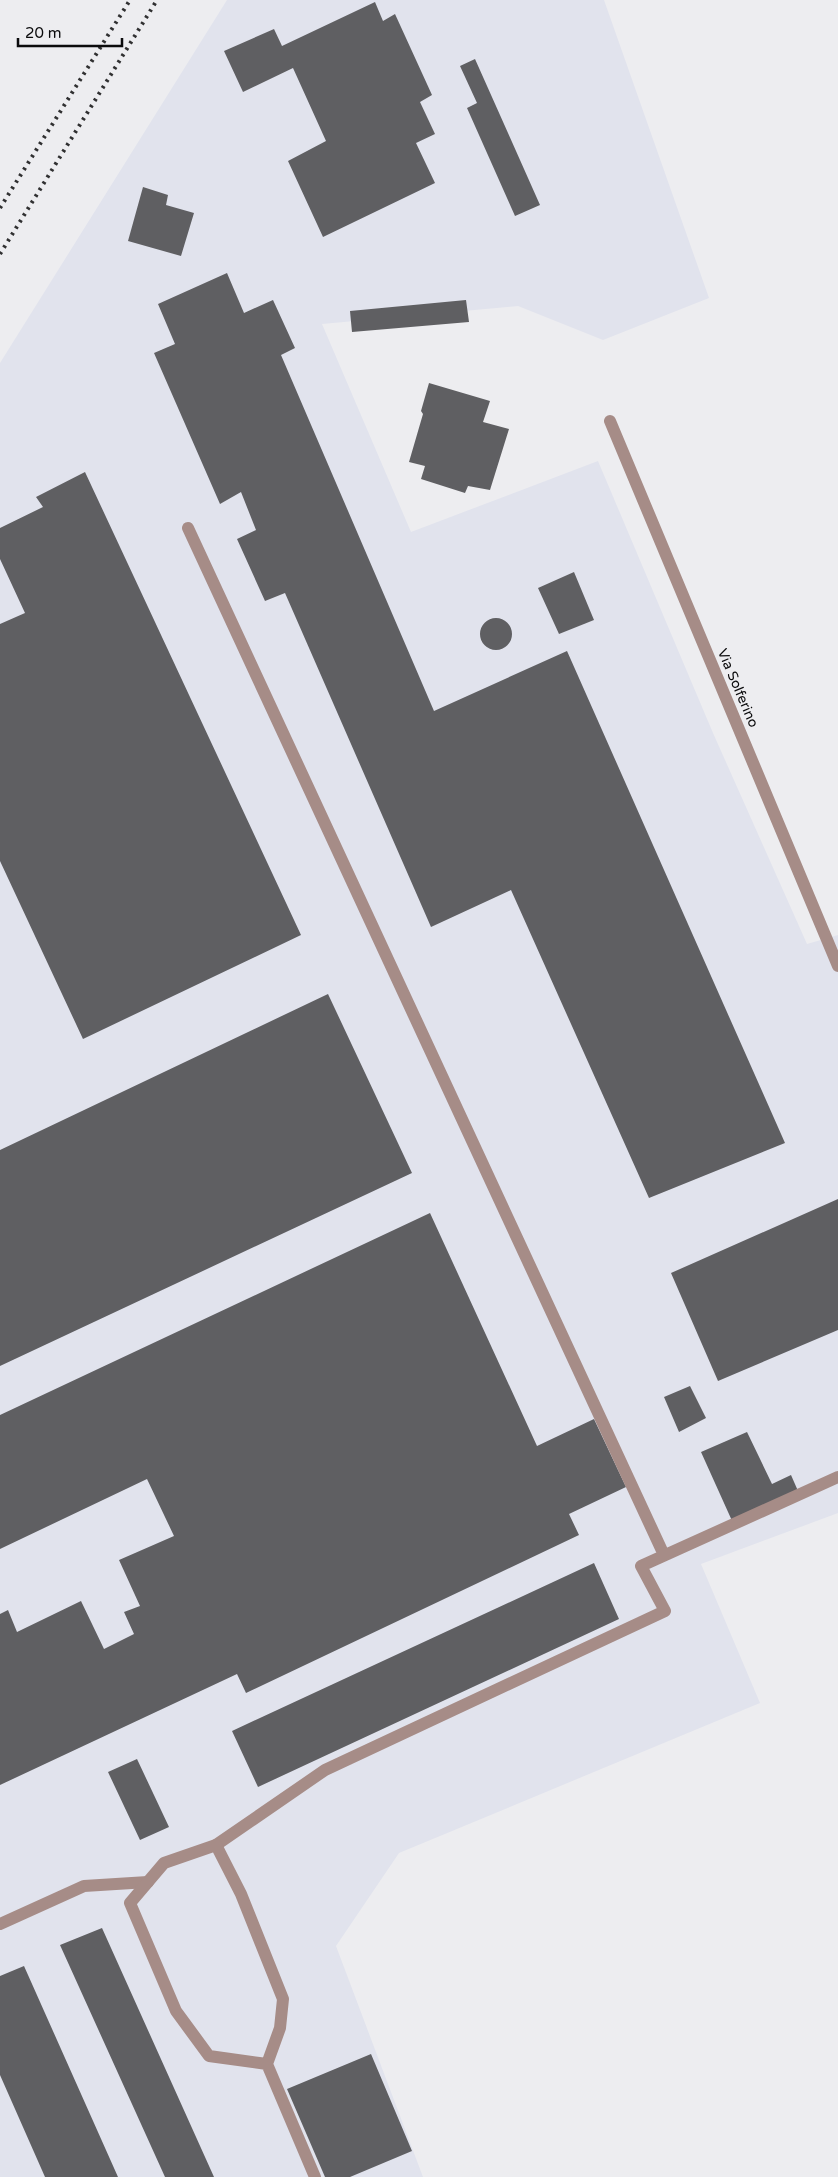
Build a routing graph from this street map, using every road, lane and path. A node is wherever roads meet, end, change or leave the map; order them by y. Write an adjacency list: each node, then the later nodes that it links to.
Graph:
1 (610, 421): 3 (street, Via Solferino)
2 (188, 528): 5 (street)
3 (838, 966)
4 (838, 1477): 5 (street)
5 (664, 1555): 6 (street)
6 (216, 1845): 7 (street); 9 (street)
7 (148, 1882): 8 (street); 9 (street)
8 (0, 1924)
9 (267, 2064): 10 (street)
10 (315, 2177)

